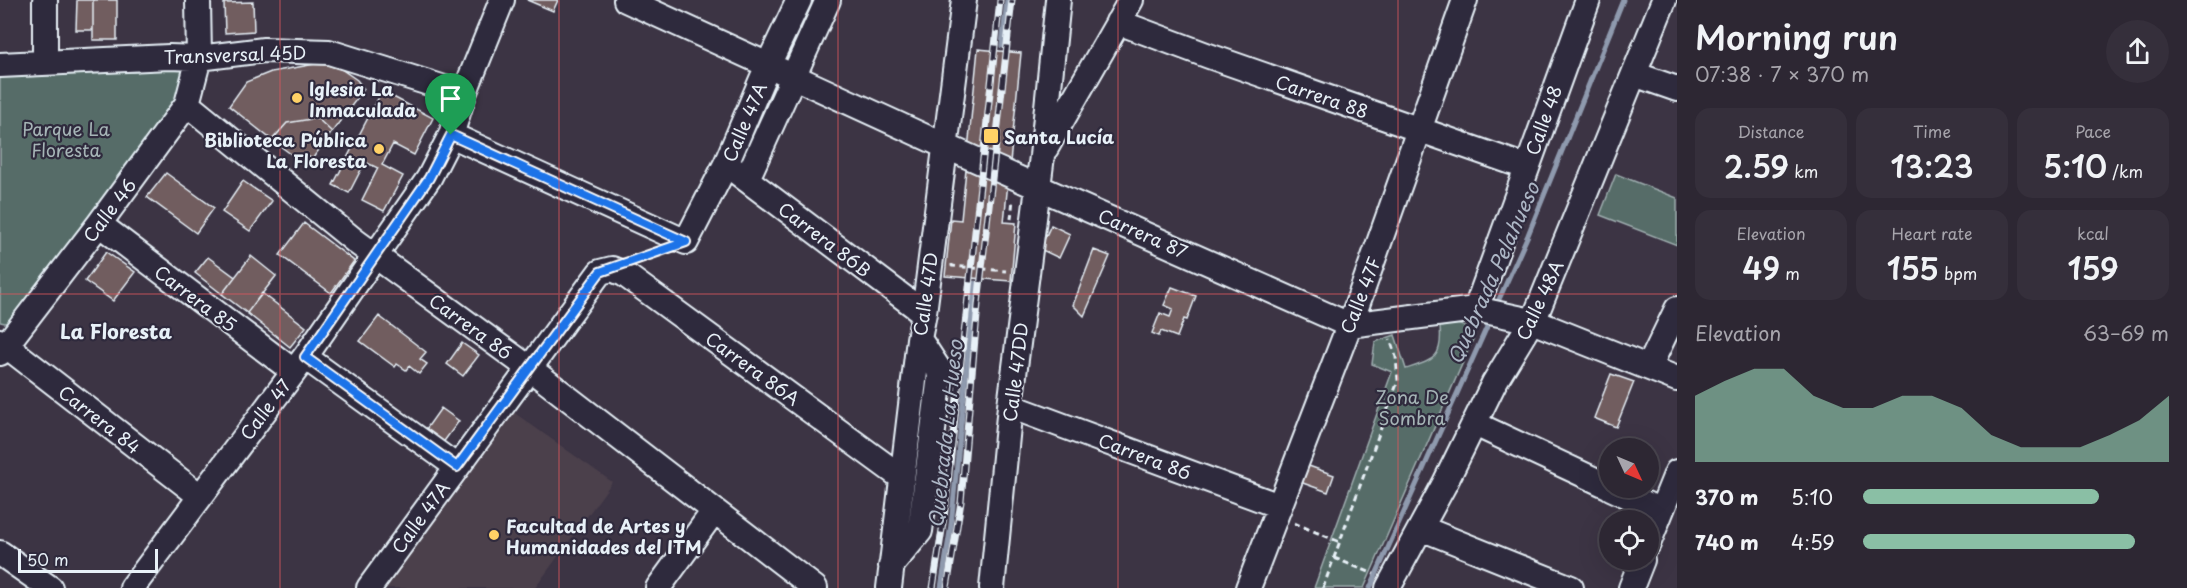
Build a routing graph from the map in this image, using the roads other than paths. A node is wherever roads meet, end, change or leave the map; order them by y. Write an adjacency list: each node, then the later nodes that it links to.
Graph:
1 (45, 0): 15 (street)
2 (198, 0): 14 (street)
3 (502, 0): 21 (street, Calle 47)
4 (626, 0): 17 (street, Carrera 87)
5 (799, 0): 17 (street, Calle 47A)
6 (828, 0): 19 (street, Calle 47A)
7 (964, 0): 25 (street, Calle 47D)
8 (1058, 0): 26 (street, Calle 47DD)
9 (1131, 0): 13 (street, Calle 47DD)
10 (1465, 0): 23 (street, Calle 47F)
11 (1588, 0): 28 (street, Calle 48)
12 (1664, 0): 18 (street, Calle 48A)
13 (1118, 22): 23 (street, Carrera 88); 26 (street, Calle 47DD)
14 (199, 57): 15 (street, Transversal 45D); 21 (street, Transversal 45D); 22 (street, Calle 46)
15 (45, 63): 16 (street, Transversal 45D)
16 (0, 65)
17 (768, 65): 19 (street, Carrera 87); 27 (street, Calle 47A)
18 (1634, 74): 20 (street); 37 (street, Calle 48A)
19 (793, 76): 25 (street, Carrera 87); 29 (street, Calle 47A)
20 (1677, 89)
21 (464, 94): 24 (street, Calle 47)
22 (187, 104): 31 (street, Calle 46); 32 (street, Carrera 86)
23 (1419, 130): 28 (street, Carrera 88); 38 (street, Calle 47F)
24 (451, 135): 27 (street, Calle 47A); 32 (street, Calle 47)
25 (945, 146): 30 (street, Carrera 87); 36 (street, Calle 47D)
26 (1042, 156): 30 (street, Calle 47DD)
27 (726, 164): 29 (street, Carrera 86B)
28 (1526, 167): 35 (street, Calle 48)
29 (747, 179): 36 (street, Carrera 86B)
30 (1037, 186): 38 (street, Carrera 87); 45 (street, Calle 47DD)
31 (99, 224): 40 (street, Calle 46); 41 (street, Carrera 85)
32 (376, 257): 41 (street, Calle 47); 43 (street, Carrera 86)
33 (606, 271): 43 (street, Calle 47A); 48 (street, Carrera 86A)
34 (1677, 309): 42 (street)
35 (1481, 310): 37 (street); 38 (street)
36 (924, 313): 39 (street, Calle 47D)
37 (1524, 318): 42 (street); 46 (street, Calle 48A)
38 (1349, 325): 54 (street, Calle 47F)
39 (919, 339): 48 (street, Calle 47D); 60 (street)
40 (2, 347): 51 (street, Carrera 84)
41 (299, 364): 47 (street, Carrera 85); 51 (street, Calle 47)
42 (1649, 367): 44 (street)
43 (529, 369): 47 (street, Calle 47A); 53 (street, Carrera 86)
44 (1677, 379)
45 (1010, 406): 54 (street, Carrera 86); 62 (street, Calle 47DD)
46 (1475, 424): 49 (street); 57 (street, Calle 48A)
47 (457, 467): 65 (street, Calle 47A)
48 (902, 477): 60 (street, Calle 47D)
49 (1599, 482)
50 (1675, 484): 55 (street)
51 (200, 496): 64 (street, Calle 47)
52 (1633, 498): 55 (street)
53 (714, 510): 66 (street); 67 (street, Carrera 86)
54 (1277, 511): 68 (street, Calle 47F)
55 (1661, 511): 56 (street)
56 (1659, 516)
57 (1421, 528): 61 (street, Calle 48A); 69 (street)
58 (0, 553): 63 (street)
59 (1638, 570): 70 (street)
60 (890, 577)
61 (1384, 582)
62 (998, 586)
63 (50, 588)
64 (132, 588)
65 (369, 588)
66 (658, 588)
67 (815, 588)
68 (1248, 588)
69 (1571, 588)
70 (1631, 588)

